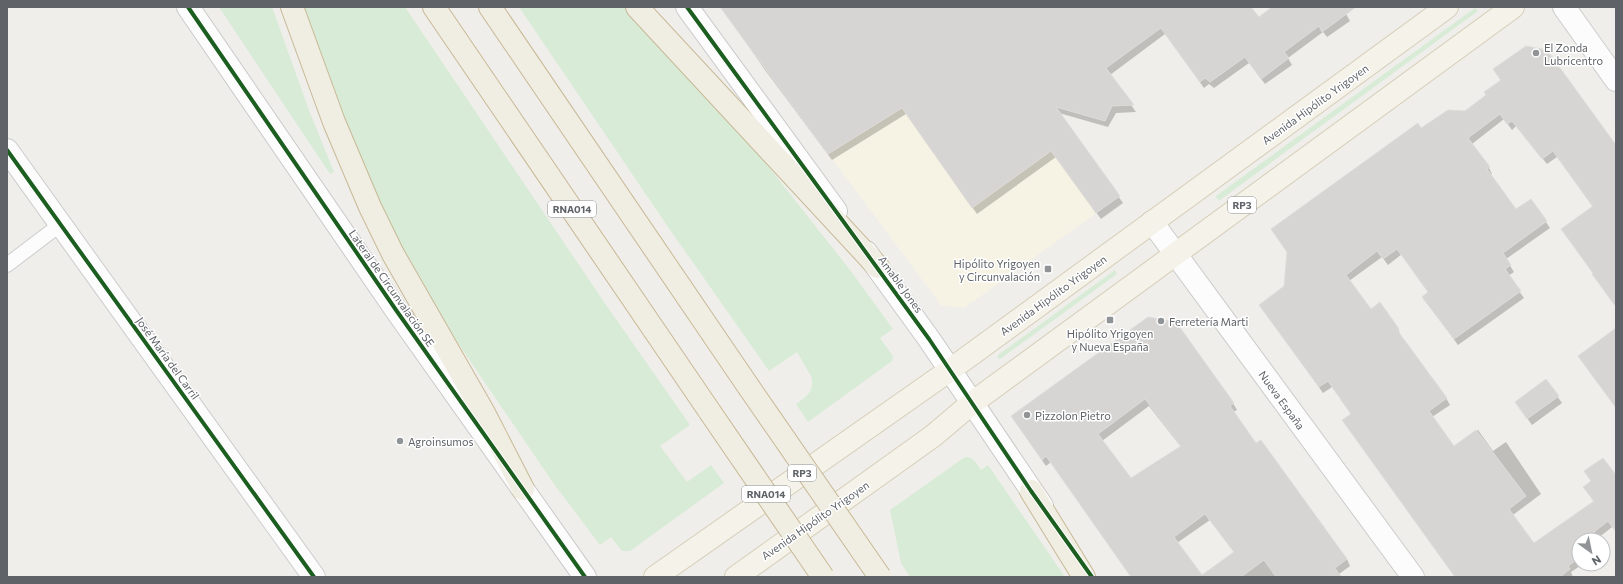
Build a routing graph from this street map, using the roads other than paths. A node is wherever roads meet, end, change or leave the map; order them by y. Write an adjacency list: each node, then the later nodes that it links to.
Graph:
1 (188, 7): 19 (street, Lateral de Circunvalación SE)
2 (292, 7): 19 (highway)
3 (434, 7): 25 (highway, RNA014, bridge)
4 (490, 7): 26 (highway, bridge)
5 (637, 7): 16 (highway)
6 (687, 7): 16 (street, Amable Jones)
7 (1447, 7): 12 (main road, Avenida Hipólito Yrigoyen / RP3)
8 (1513, 7): 14 (main road, Avenida Hipólito Yrigoyen / RP3)
9 (1564, 7): 10 (street)
10 (1616, 80)
11 (7, 150): 13 (street, José María del Carril)
12 (1152, 222): 14 (street, Nueva España); 17 (main road, Avenida Hipólito Yrigoyen / RP3)
13 (61, 224): 15 (lane); 21 (street, José María del Carril)
14 (1175, 254): 18 (main road, Avenida Hipólito Yrigoyen / RP3); 29 (street, Nueva España)
15 (7, 266)
16 (878, 267): 17 (street, Amable Jones)
17 (950, 370): 18 (street, Amable Jones); 23 (main road, Avenida Hipólito Yrigoyen / RP3)
18 (972, 403): 20 (street, Amable Jones); 24 (main road, Avenida Hipólito Yrigoyen / RP3)
19 (523, 489): 22 (street, Lateral de Circunvalación SE)
20 (1031, 491): 27 (highway); 28 (street, Amable Jones)
21 (314, 577)
22 (585, 577)
23 (655, 577)
24 (736, 577)
25 (823, 577)
26 (880, 577)
27 (1084, 577)
28 (1092, 577)
29 (1413, 577)

